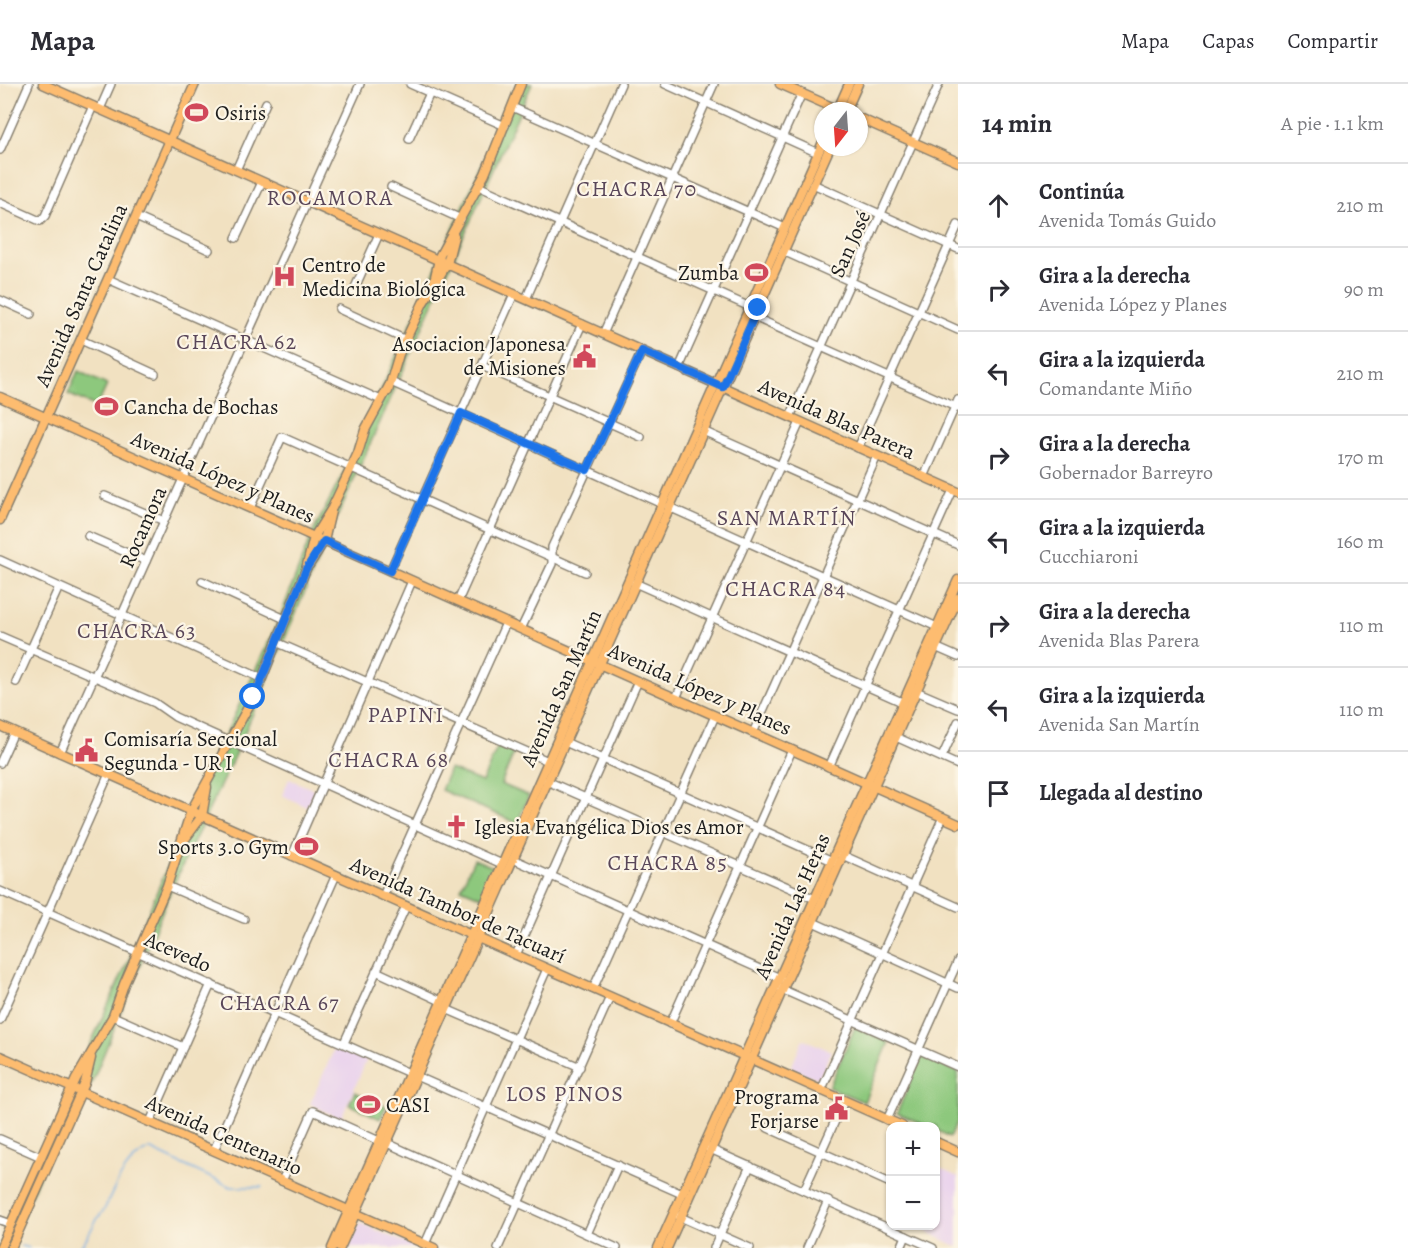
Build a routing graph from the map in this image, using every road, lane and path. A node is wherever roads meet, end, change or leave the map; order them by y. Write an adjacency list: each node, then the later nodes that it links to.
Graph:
1 (29, 84): 31 (street)
2 (43, 84): 23 (main road, Avenida Blas Parera)
3 (111, 84): 23 (street)
4 (195, 84): 28 (main road, Avenida Santa Catalina)
5 (360, 84): 42 (street, Rocamora)
6 (410, 84): 15 (street)
7 (521, 84): 22 (main road)
8 (621, 84): 30 (street)
9 (664, 84): 17 (street)
10 (714, 84): 17 (street)
11 (780, 84): 16 (main road)
12 (849, 84): 19 (main road)
13 (858, 84): 20 (main road)
14 (939, 84): 29 (street, San José)
15 (430, 93): 25 (street); 27 (street)
16 (802, 93): 18 (main road); 26 (street)
17 (706, 102): 26 (street); 37 (street)
18 (822, 102)
19 (844, 102)
20 (847, 102)
21 (266, 104): 36 (street)
22 (512, 107): 25 (main road); 30 (street)
23 (96, 108): 28 (main road, Avenida Blas Parera); 43 (street)
24 (868, 122): 29 (main road)
25 (505, 126): 40 (main road)
26 (782, 136): 32 (street); 44 (street)
27 (409, 139)
28 (170, 140): 36 (main road, Avenida Blas Parera); 46 (main road, Avenida Santa Catalina)
29 (913, 142): 35 (main road); 45 (street, San José)
30 (595, 144): 37 (street); 48 (street)
31 (0, 150)
32 (814, 151)
33 (817, 156): 50 (main road, Avenida San Martín)
34 (826, 156): 39 (main road, Avenida San Martín)
35 (958, 162)
36 (236, 170): 38 (main road, Avenida Blas Parera)
37 (672, 178): 44 (street); 58 (street)
38 (262, 182): 42 (main road, Avenida Blas Parera); 53 (street)
39 (813, 184): 45 (street); 57 (main road, Avenida San Martín)
40 (478, 186): 47 (main road); 48 (street)
41 (391, 187): 47 (street)
42 (307, 202): 52 (main road, Avenida Blas Parera); 78 (street, Rocamora)
43 (0, 203)
44 (749, 212): 50 (street); 64 (street)
45 (881, 215): 54 (street); 62 (street, San José)
46 (136, 217): 56 (street); 61 (main road, Avenida Santa Catalina)
47 (461, 219): 51 (main road)
48 (560, 222): 58 (street); 67 (street)
49 (958, 225): 54 (street)
50 (785, 228): 69 (main road, Avenida San Martín)
51 (454, 233): 59 (main road); 60 (main road)
52 (379, 234): 59 (main road, Avenida Blas Parera); 65 (street)
53 (236, 238)
54 (949, 245): 55 (street); 71 (street)
55 (958, 249)
56 (209, 250)
57 (783, 251): 62 (street); 73 (main road, Avenida San Martín)
58 (637, 257): 64 (street); 76 (street)
59 (438, 260): 60 (main road, Avenida Blas Parera); 63 (main road)
60 (447, 264): 63 (main road); 66 (main road, Avenida Blas Parera)
61 (108, 279): 77 (main road, Avenida Santa Catalina); 78 (street)
62 (851, 282): 71 (street); 80 (street, San José)
63 (432, 286): 79 (main road)
64 (713, 291): 69 (street); 83 (street)
65 (353, 292)
66 (514, 294): 67 (main road, Avenida Blas Parera); 82 (street)
67 (526, 299): 74 (main road, Avenida Blas Parera)
68 (0, 300): 72 (street)
69 (750, 307): 87 (main road, Avenida San Martín)
70 (339, 309): 79 (street)
71 (919, 312): 75 (street); 85 (street)
72 (31, 314)
73 (754, 317): 80 (street); 87 (main road, Avenida San Martín)
74 (582, 324): 76 (main road, Avenida Blas Parera); 88 (street)
75 (958, 330)
76 (603, 334): 81 (main road, Avenida Blas Parera)
77 (81, 340): 84 (street); 94 (main road, Avenida Santa Catalina)
78 (245, 340): 90 (street); 106 (street, Rocamora)
79 (406, 340): 86 (main road)
80 (822, 347): 85 (street); 93 (street, San José)
81 (642, 351): 83 (main road, Avenida Blas Parera); 96 (street)
82 (482, 366): 88 (street); 92 (street)
83 (679, 368): 87 (main road, Avenida Blas Parera)
84 (155, 374)
85 (890, 377): 91 (street); 100 (street)
86 (390, 384): 90 (main road); 92 (street)
87 (719, 386): 93 (main road, Avenida Blas Parera); 97 (main road, Avenida San Martín); 111 (main road, Avenida San Martín)
88 (549, 396): 96 (street); 99 (street)
89 (0, 397): 94 (main road, Avenida López y Planes)
90 (382, 399): 103 (main road)
91 (957, 405): 105 (street)
92 (461, 413): 99 (street); 109 (street)
93 (790, 417): 95 (main road, Avenida Blas Parera)
94 (46, 418): 106 (main road, Avenida López y Planes); 114 (main road, Avenida Santa Catalina)
95 (800, 422): 100 (main road, Avenida Blas Parera); 102 (street)
96 (609, 423): 98 (street); 104 (street)
97 (704, 431): 102 (street); 111 (main road, Avenida San Martín)
98 (641, 437)
99 (528, 443): 104 (street); 116 (street)
100 (858, 448): 101 (main road, Avenida Blas Parera)
101 (877, 456): 105 (main road, Avenida Blas Parera); 110 (street)
102 (781, 465): 110 (street); 121 (street)
103 (350, 467): 109 (street); 112 (street); 113 (main road)
104 (587, 470): 111 (street); 123 (street)
105 (924, 477): 107 (main road, Avenida Blas Parera)
106 (183, 479): 112 (main road, Avenida López y Planes); 115 (street, Rocamora)
107 (956, 491): 117 (street)
108 (105, 496): 115 (street)
109 (422, 500): 116 (street); 127 (street)
110 (858, 500): 117 (street); 129 (street)
111 (666, 506): 121 (street); 133 (main road, Avenida San Martín); 150 (main road, Avenida San Martín)
112 (250, 508): 119 (main road, Avenida López y Planes)
113 (332, 508): 119 (main road); 120 (main road)
114 (0, 520)
115 (164, 521): 125 (street, Rocamora)
116 (490, 530): 123 (street); 135 (street)
117 (934, 534): 122 (street); 137 (street)
118 (88, 536): 125 (street)
119 (314, 537): 120 (main road, Avenida López y Planes); 126 (main road)
120 (324, 541): 126 (main road); 127 (main road, Avenida López y Planes)
121 (746, 541): 129 (street); 139 (street)
122 (958, 545)
123 (552, 557): 128 (street); 143 (street)
124 (0, 560): 134 (street)
125 (146, 561): 138 (street, Rocamora)
126 (306, 569): 140 (main road)
127 (390, 571): 132 (main road, Avenida López y Planes)
128 (585, 572)
129 (823, 576): 137 (street); 148 (street)
130 (958, 580): 142 (main road, Avenida Las Heras)
131 (202, 581): 140 (street)
132 (412, 581): 135 (main road, Avenida López y Planes); 155 (street)
133 (635, 583): 139 (street); 150 (main road, Avenida San Martín)
134 (59, 587): 138 (street); 147 (street)
135 (458, 601): 141 (main road, Avenida López y Planes)
136 (957, 602): 146 (main road, Avenida Las Heras)
137 (900, 610): 142 (street); 156 (street)
138 (122, 615): 151 (street, Rocamora); 154 (street)
139 (712, 617): 148 (street); 158 (street)
140 (285, 619): 145 (main road)
141 (506, 623): 143 (main road, Avenida López y Planes); 163 (street)
142 (937, 627): 146 (main road, Avenida Las Heras)
143 (521, 629): 150 (main road, Avenida López y Planes)
144 (0, 636): 147 (street)
145 (276, 642): 154 (main road); 155 (street)
146 (933, 646): 149 (street); 157 (main road, Avenida Las Heras); 159 (main road, Avenida Las Heras)
147 (30, 650): 151 (street); 153 (street)
148 (789, 651): 156 (street); 166 (street)
149 (958, 657)
150 (596, 663): 152 (main road, Avenida López y Planes); 169 (main road, Avenida San Martín); 174 (main road, Avenida San Martín)
151 (94, 677): 168 (street); 171 (street, Rocamora)
152 (638, 681): 158 (main road, Avenida López y Planes); 173 (street)
153 (16, 682)
154 (260, 682): 168 (main road)
155 (368, 682): 163 (street); 180 (street)
156 (866, 686): 159 (street); 177 (street)
157 (916, 691): 160 (street); 167 (main road, Avenida Las Heras)
158 (676, 698): 161 (main road, Avenida López y Planes)
159 (903, 702): 181 (main road, Avenida Las Heras)
160 (958, 709)
161 (715, 716): 166 (main road, Avenida López y Planes); 183 (street)
162 (958, 722): 172 (street)
163 (461, 723): 174 (street); 189 (street)
164 (0, 726): 165 (main road, Avenida Tambor de Tacuarí)
165 (14, 732): 171 (main road, Avenida Tambor de Tacuarí); 175 (street)
166 (753, 733): 170 (main road, Avenida López y Planes)
167 (896, 737): 172 (street); 181 (main road, Avenida Las Heras)
168 (230, 742): 180 (street); 182 (main road)
169 (565, 742): 173 (street); 179 (main road, Avenida San Martín)
170 (792, 750): 177 (main road, Avenida López y Planes); 190 (street)
171 (60, 753): 178 (main road, Avenida Tambor de Tacuarí)
172 (942, 758): 176 (street)
173 (604, 759): 183 (street); 184 (street)
174 (548, 761): 196 (main road, Avenida San Martín)
175 (0, 763)
176 (958, 765)
177 (830, 767): 181 (main road, Avenida López y Planes)
178 (109, 774): 185 (main road, Avenida Tambor de Tacuarí); 208 (street)
179 (548, 781): 184 (street); 195 (main road, Avenida San Martín)
180 (324, 784): 189 (street); 193 (street)
181 (870, 785): 187 (main road, Avenida López y Planes); 194 (main road, Avenida Las Heras)
182 (207, 786): 185 (main road); 186 (main road)
183 (680, 793): 190 (street); 191 (street)
184 (586, 798): 191 (street); 199 (street)
185 (191, 811): 186 (main road, Avenida Tambor de Tacuarí); 192 (main road)
186 (202, 816): 192 (main road); 193 (main road, Avenida Tambor de Tacuarí)
187 (943, 817): 188 (main road, Avenida López y Planes); 201 (street)
188 (958, 824)
189 (416, 825): 196 (street); 203 (street)
190 (758, 827): 194 (street); 197 (street)
191 (663, 832): 197 (street); 207 (street)
192 (183, 841): 200 (main road)
193 (292, 856): 198 (main road, Avenida Tambor de Tacuarí)
194 (837, 858): 201 (street); 204 (main road, Avenida Las Heras); 210 (main road, Avenida Las Heras)
195 (513, 859): 199 (street); 211 (main road, Avenida San Martín)
196 (502, 864): 211 (main road, Avenida San Martín)
197 (740, 866): 204 (street); 212 (street)
198 (336, 875): 203 (main road, Avenida Tambor de Tacuarí); 226 (street)
199 (552, 876): 207 (street); 215 (street)
200 (167, 886): 209 (street); 213 (main road)
201 (912, 886): 206 (street); 214 (street)
202 (0, 891): 208 (street, Acevedo)
203 (384, 896): 205 (main road, Avenida Tambor de Tacuarí)
204 (815, 899): 221 (main road, Avenida Las Heras)
205 (406, 906): 211 (main road, Avenida Tambor de Tacuarí); 218 (street)
206 (958, 907)
207 (628, 911): 212 (street); 223 (street)
208 (47, 912): 213 (street, Acevedo); 228 (street)
209 (244, 919)
210 (813, 922): 214 (street); 221 (main road, Avenida Las Heras)
211 (474, 937): 215 (main road, Avenida Tambor de Tacuarí); 225 (main road, Avenida San Martín)
212 (706, 945): 221 (street); 230 (street)
213 (138, 952): 220 (street, Acevedo); 227 (main road)
214 (882, 953): 219 (street); 229 (street)
215 (516, 955): 217 (main road, Avenida Tambor de Tacuarí)
216 (958, 961): 219 (street)
217 (547, 969): 223 (main road, Avenida Tambor de Tacuarí); 231 (street)
218 (376, 971): 225 (street); 232 (street)
219 (948, 983): 222 (street); 235 (street)
220 (211, 984): 226 (street, Acevedo); 233 (street)
221 (781, 984): 229 (street); 237 (main road, Avenida Las Heras)
222 (958, 988)
223 (593, 989): 224 (main road, Avenida Tambor de Tacuarí)
224 (610, 997): 230 (main road, Avenida Tambor de Tacuarí); 238 (street)
225 (444, 1005): 231 (street); 240 (main road, Avenida San Martín)
226 (275, 1013): 232 (street, Acevedo); 256 (street)
227 (113, 1016): 233 (street); 234 (main road)
228 (0, 1020)
229 (852, 1020): 235 (street); 243 (street)
230 (670, 1024): 237 (main road, Avenida Tambor de Tacuarí)
231 (516, 1039): 238 (street); 245 (street)
232 (344, 1043): 240 (street, Acevedo)
233 (183, 1047): 247 (street)
234 (94, 1048): 241 (main road); 242 (main road)
235 (918, 1049): 239 (street); 246 (street)
236 (0, 1056): 241 (main road, Avenida Centenario)
237 (747, 1058): 243 (main road, Avenida Tambor de Tacuarí); 254 (main road, Avenida Las Heras)
238 (580, 1067): 250 (street)
239 (958, 1067)
240 (413, 1074): 245 (street, Acevedo); 252 (main road, Avenida San Martín)
241 (71, 1088): 242 (main road, Avenida Centenario); 258 (main road)
242 (81, 1091): 247 (main road, Avenida Centenario); 277 (main road)
243 (821, 1091): 244 (main road, Avenida Tambor de Tacuarí)
244 (844, 1101): 246 (main road, Avenida Tambor de Tacuarí); 257 (street)
245 (486, 1107): 250 (street, Acevedo); 261 (street)
246 (887, 1120): 248 (main road, Avenida Tambor de Tacuarí)
247 (150, 1122): 256 (main road, Avenida Centenario)
248 (892, 1122)
249 (768, 1128): 257 (street)
250 (550, 1135): 259 (street, Acevedo); 267 (street)
251 (0, 1139): 258 (street)
252 (383, 1142): 261 (street); 262 (street); 268 (main road, Avenida San Martín)
253 (940, 1143): 255 (main road)
254 (707, 1148): 260 (street); 265 (main road, Avenida Las Heras); 269 (main road, Avenida Las Heras)
255 (957, 1149)
256 (214, 1150): 262 (main road, Avenida Centenario)
257 (821, 1152): 263 (street); 264 (street)
258 (41, 1157): 271 (main road)
259 (618, 1165): 265 (street, Acevedo); 272 (street)
260 (750, 1166): 264 (street); 273 (street)
261 (456, 1174): 267 (street); 275 (street)
262 (282, 1181): 268 (main road, Avenida Centenario)
263 (886, 1181)
264 (804, 1190): 266 (street)
265 (682, 1194): 269 (main road, Avenida Las Heras)
266 (828, 1201): 274 (street); 286 (street)
267 (519, 1203): 272 (street); 280 (street)
268 (352, 1211): 275 (main road, Avenida Centenario); 278 (main road, Avenida San Martín); 279 (main road, Avenida San Martín)
269 (677, 1216): 273 (street); 282 (main road, Avenida Las Heras); 283 (main road, Avenida Las Heras)
270 (0, 1220): 271 (street)
271 (11, 1224): 276 (main road)
272 (587, 1234): 281 (street)
273 (720, 1235): 284 (street); 285 (street)
274 (906, 1236): 287 (street); 288 (street)
275 (430, 1246)
276 (0, 1248)
277 (11, 1248)
278 (332, 1248)
279 (340, 1248)
280 (498, 1248)
281 (617, 1248)
282 (658, 1248)
283 (667, 1248)
284 (714, 1248)
285 (750, 1248)
286 (807, 1248)
287 (901, 1248)
288 (933, 1248)

